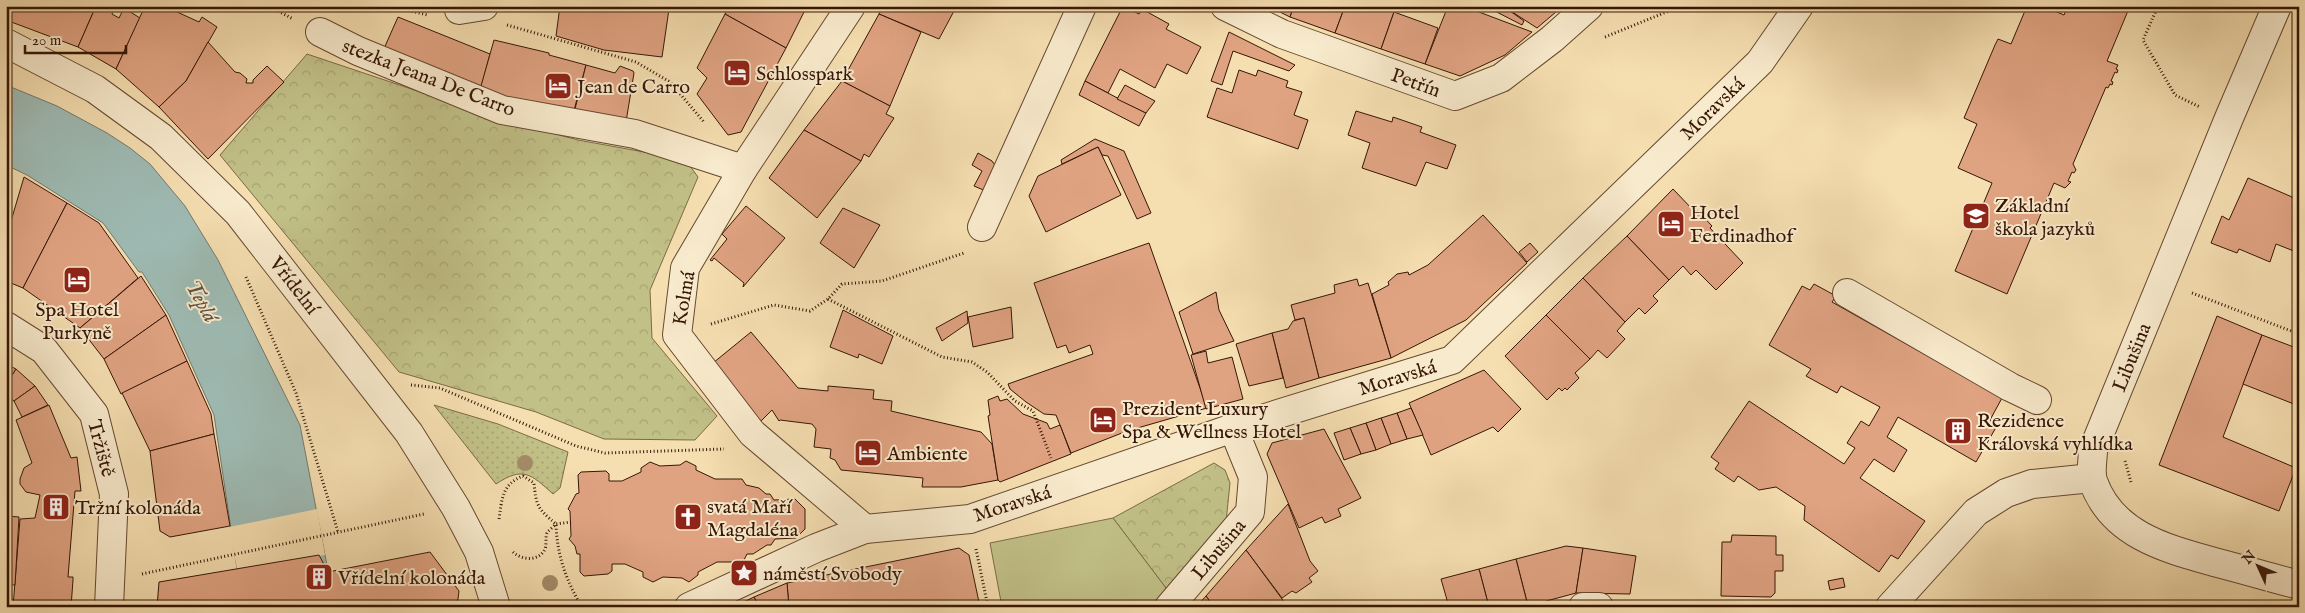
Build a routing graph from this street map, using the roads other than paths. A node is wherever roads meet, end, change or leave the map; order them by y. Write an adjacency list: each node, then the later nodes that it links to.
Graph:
1 (851, 6): 9 (street, Kolmá)
2 (1082, 6): 10 (street)
3 (1225, 6): 4 (street, Petřín)
4 (1589, 6)
5 (1799, 6): 14 (street, Moravská)
6 (2277, 6): 15 (street, Libušina)
7 (320, 32): 9 (street, stezka Jeana De Carro)
8 (6, 43): 19 (street, Vřídelní)
9 (743, 169): 16 (street, Kolmá)
10 (982, 227)
11 (1847, 293): 13 (street)
12 (6, 326): 18 (street, Tržiště)
13 (2037, 400)
14 (1234, 428): 16 (street, Moravská); 21 (street, Libušina)
15 (2092, 478): 17 (street); 24 (street)
16 (866, 529): 20 (street)
17 (2299, 585)
18 (109, 594)
19 (496, 607)
20 (689, 607)
21 (1169, 607)
22 (1582, 607): 23 (street)
23 (1599, 607)
24 (1890, 607)

